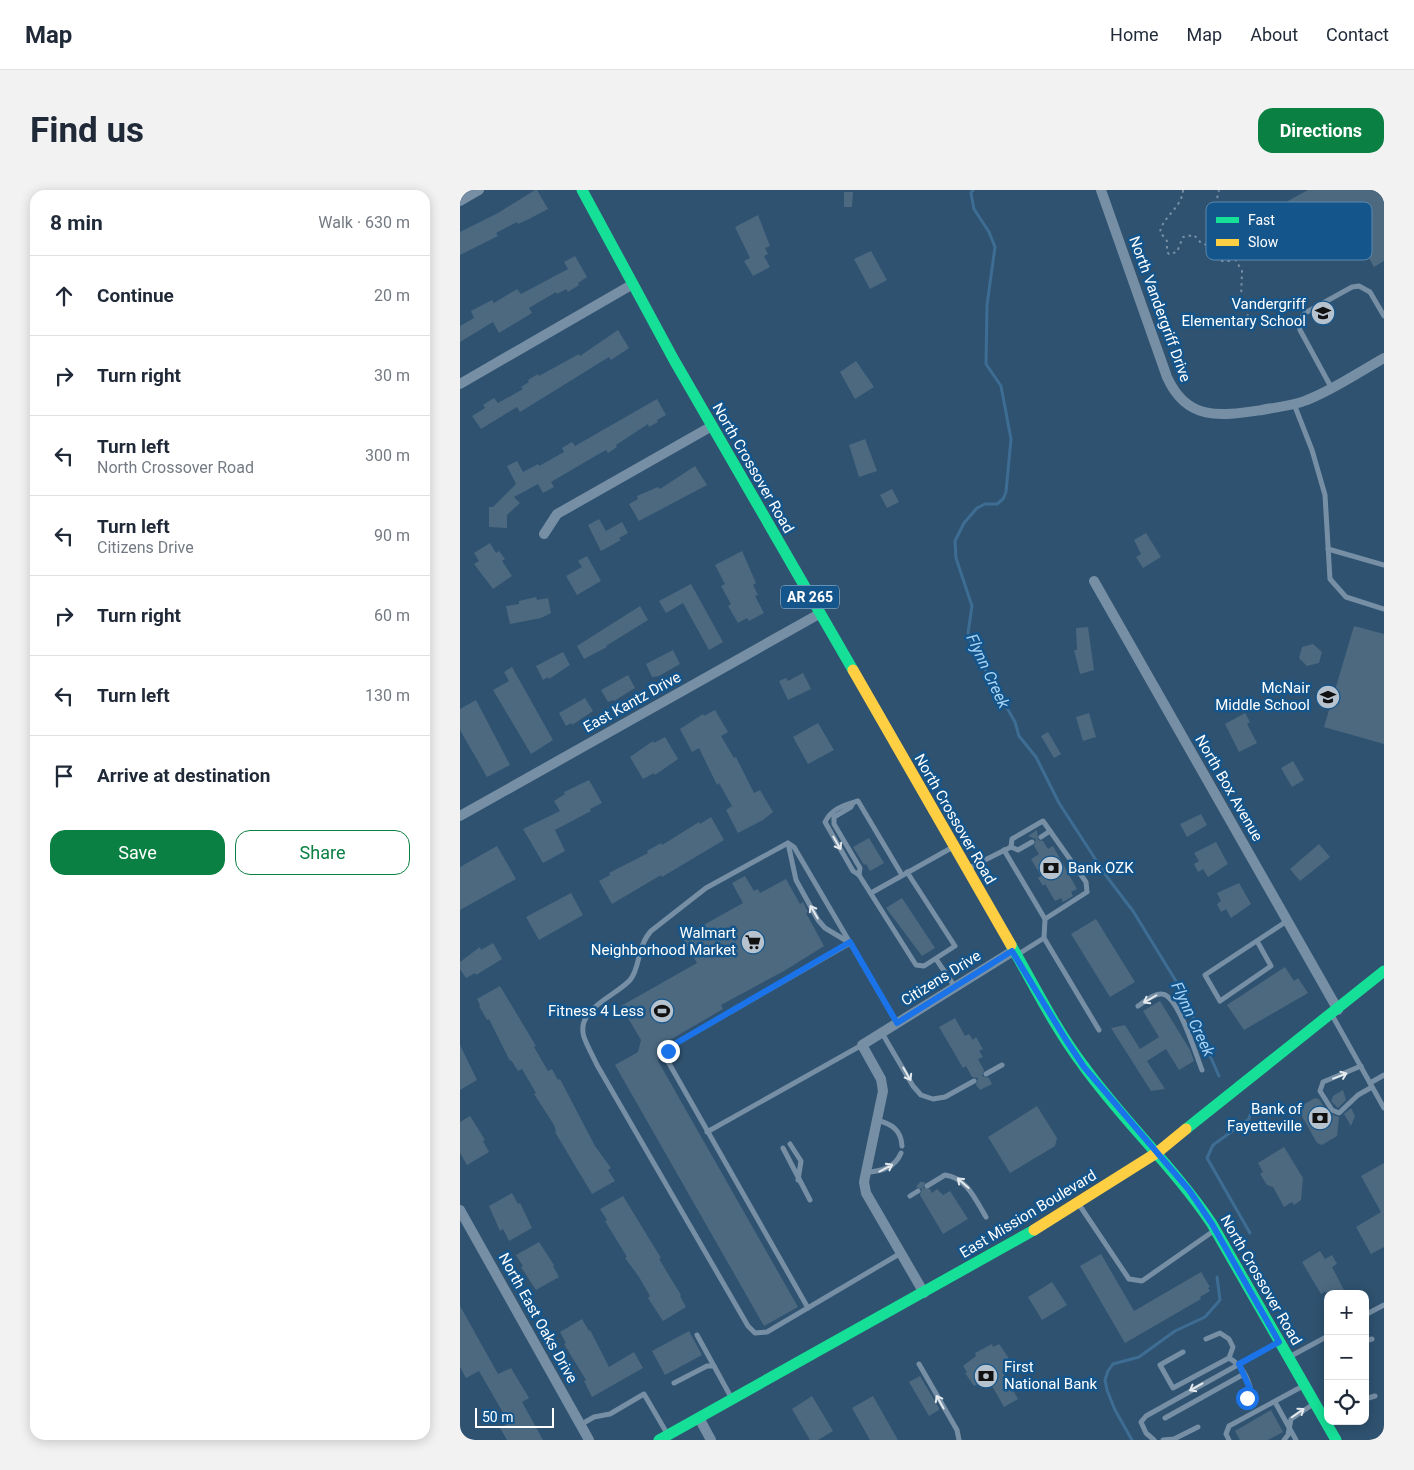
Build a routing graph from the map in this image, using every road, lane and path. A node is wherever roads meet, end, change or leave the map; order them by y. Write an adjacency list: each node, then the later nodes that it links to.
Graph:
1 (479, 190): 5 (street)
2 (582, 190): 10 (main road, North Crossover Road / AR 265)
3 (1101, 190): 16 (street, North Vandergriff Drive)
4 (1182, 190): 6 (path)
5 (460, 201)
6 (1206, 244)
7 (1217, 260): 8 (path)
8 (1232, 260)
9 (1236, 260): 12 (path)
10 (633, 284): 14 (street); 17 (main road, North Crossover Road / AR 265)
11 (1384, 316): 15 (lane)
12 (1254, 331)
13 (1384, 358): 15 (street, North Vandergriff Drive)
14 (460, 384)
15 (1331, 387): 16 (street, North Vandergriff Drive)
16 (1294, 404): 19 (lane)
17 (712, 426): 18 (street); 23 (main road, North Crossover Road / AR 265)
18 (544, 534)
19 (1328, 550): 20 (lane); 22 (lane)
20 (1384, 565)
21 (1094, 581): 38 (street, North Box Avenue)
22 (1384, 609)
23 (819, 614): 25 (street, East Kantz Drive); 30 (main road, North Crossover Road / AR 265)
24 (853, 803): 34 (lane); 35 (lane); 35 (lane, one-way to 35)
25 (460, 816)
26 (1050, 831): 27 (lane); 31 (lane); 37 (lane)
27 (1041, 837)
28 (1032, 842): 31 (lane)
29 (788, 843): 41 (lane); 41 (lane, one-way to 29); 80 (lane)
30 (953, 846): 33 (main road, North Crossover Road / AR 265); 34 (lane)
31 (1011, 847): 32 (lane)
32 (1004, 850): 33 (lane); 37 (lane)
33 (966, 870): 42 (main road, North Crossover Road / AR 265)
34 (905, 874): 36 (lane); 43 (lane)
35 (859, 875): 36 (lane)
36 (871, 893): 43 (lane)
37 (1045, 919): 39 (lane)
38 (1287, 921): 40 (lane); 47 (street, North Box Avenue)
39 (1044, 938): 42 (lane); 49 (lane)
40 (1257, 941): 40 (lane)
41 (850, 942): 48 (lane); 61 (lane)
42 (1014, 954): 45 (street, Citizens Drive); 65 (main road, North Crossover Road / AR 265)
43 (936, 959): 45 (lane)
44 (1384, 972): 47 (main road, East Mission Boulevard)
45 (955, 987): 48 (street, Citizens Drive)
46 (1138, 1006): 54 (lane, one-way to 46)
47 (1335, 1012): 53 (lane); 65 (main road, East Mission Boulevard)
48 (897, 1023): 50 (street, Citizens Drive)
49 (1099, 1030)
50 (882, 1032): 51 (street, Citizens Drive); 57 (lane, one-way to 57)
51 (862, 1045): 60 (street); 61 (lane)
52 (1002, 1065): 55 (lane)
53 (1360, 1066): 58 (lane); 58 (lane, one-way to 53)
54 (1202, 1070)
55 (986, 1074)
56 (1384, 1075): 58 (lane)
57 (974, 1081)
58 (1371, 1085): 59 (lane)
59 (1384, 1108)
60 (876, 1120): 63 (lane); 67 (street)
61 (707, 1132): 80 (lane)
62 (790, 1144): 68 (lane)
63 (902, 1146)
64 (783, 1148): 68 (lane)
65 (1158, 1152): 73 (main road, East Mission Boulevard); 76 (main road, North Crossover Road / AR 265)
66 (901, 1153): 67 (lane, one-way to 66)
67 (864, 1172): 77 (street)
68 (798, 1180): 72 (lane)
69 (927, 1186): 75 (lane, one-way to 69)
70 (918, 1191): 71 (lane)
71 (910, 1196)
72 (810, 1200)
73 (1078, 1202): 76 (lane); 78 (main road, East Mission Boulevard)
74 (460, 1210): 105 (street, North East Oaks Drive)
75 (986, 1217)
76 (1215, 1230): 87 (main road, North Crossover Road / AR 265)
77 (901, 1253): 78 (street); 80 (lane)
78 (924, 1293): 99 (main road, East Mission Boulevard)
79 (1384, 1305): 81 (lane)
80 (808, 1308)
81 (1369, 1313)
82 (697, 1336): 93 (lane)
83 (1324, 1338): 89 (lane)
84 (1206, 1339): 90 (lane)
85 (1372, 1339): 86 (lane)
86 (1369, 1340)
87 (1279, 1342): 89 (main road, North Crossover Road / AR 265); 92 (lane)
88 (1183, 1352): 90 (lane)
89 (1289, 1357): 96 (main road, North Crossover Road / AR 265)
90 (1229, 1358): 92 (lane)
91 (919, 1364): 112 (lane, one-way to 91)
92 (1239, 1364): 94 (lane); 113 (lane, one-way to 113)
93 (714, 1366): 95 (lane); 99 (lane)
94 (1244, 1374): 100 (lane); 104 (lane)
95 (674, 1383)
96 (1304, 1385): 101 (lane); 102 (main road, North Crossover Road / AR 265)
97 (1375, 1396): 98 (lane)
98 (1369, 1398)
99 (732, 1400): 103 (main road, East Mission Boulevard)
100 (1243, 1401)
101 (1275, 1402): 107 (lane); 115 (lane)
102 (1315, 1403): 107 (lane, one-way to 102); 109 (main road, North Crossover Road / AR 265)
103 (699, 1418): 108 (main road, East Mission Boulevard); 111 (street)
104 (1165, 1418)
105 (580, 1425): 108 (lane); 110 (street, North East Oaks Drive)
106 (1198, 1426): 114 (lane)
107 (1290, 1429): 116 (lane); 117 (lane)
108 (664, 1438)
109 (1332, 1439)
110 (589, 1440)
111 (711, 1440)
112 (959, 1440)
113 (1154, 1440)
114 (1162, 1440)
115 (1229, 1440)
116 (1284, 1440)
117 (1296, 1440)

